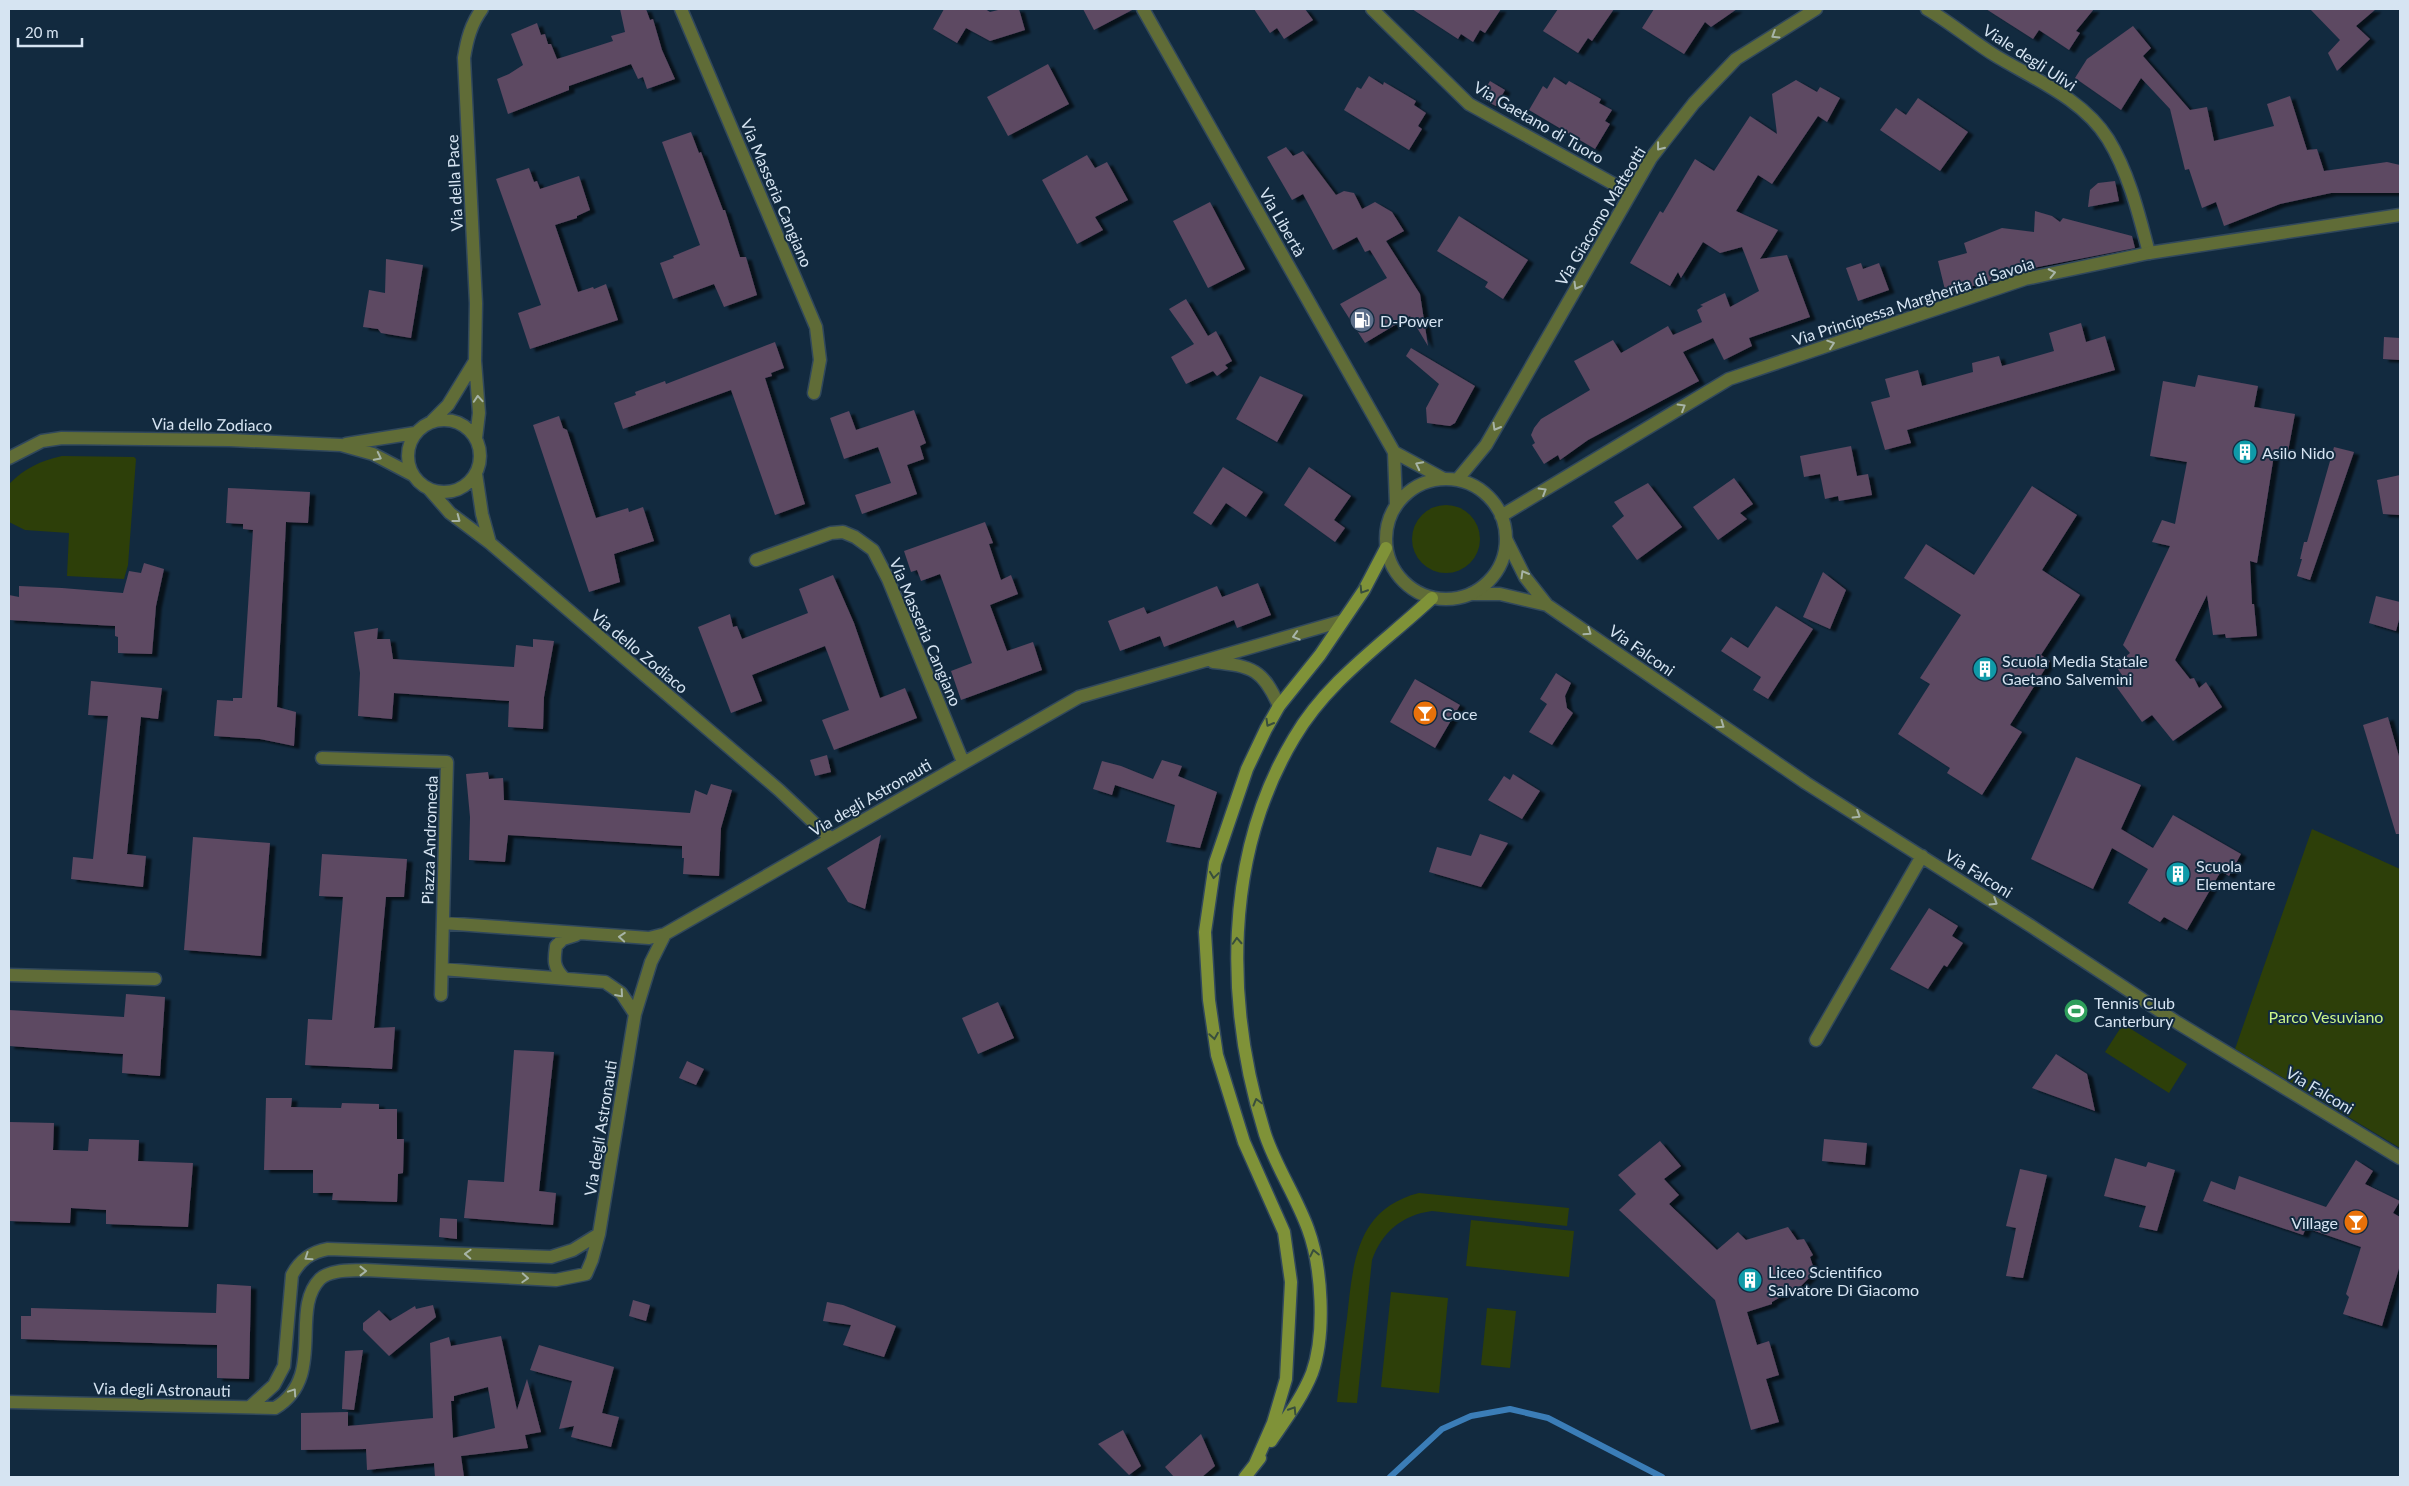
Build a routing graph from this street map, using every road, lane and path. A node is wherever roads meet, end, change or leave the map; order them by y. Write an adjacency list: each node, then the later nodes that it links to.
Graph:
1 (482, 9): 7 (street, Via della Pace)
2 (681, 9): 12 (street, Via Masseria Cangiano)
3 (1142, 9): 17 (street, Via Libertà)
4 (1372, 9): 8 (street, Via Gaetano di Tuoro)
5 (1816, 9): 8 (street, Via Giacomo Matteotti, one-way to 8)
6 (1927, 9): 10 (street, Viale degli Ulivi)
7 (473, 14): 11 (street, Via della Pace)
8 (1630, 193): 22 (street, Via Giacomo Matteotti, one-way to 22)
9 (2400, 216): 10 (street, Via Principessa Margherita di Savoia)
10 (2149, 253): 25 (street, Via Principessa Margherita di Savoia, one-way to 10)
11 (475, 361): 13 (street); 15 (street, Via della Pace, one-way to 11)
12 (814, 394)
13 (431, 421): 14 (street); 15 (street)
14 (415, 433): 16 (street); 20 (street)
15 (476, 438): 19 (street, Via della Pace)
16 (341, 445): 18 (street, Via dello Zodiaco); 20 (street, Via dello Zodiaco, one-way to 20)
17 (1394, 452): 21 (street, one-way to 17); 24 (street, Via Libertà)
18 (9, 458)
19 (476, 474): 23 (street); 27 (street, Via della Pace)
20 (413, 475): 23 (street)
21 (1444, 479): 22 (street); 24 (street)
22 (1457, 480): 25 (street)
23 (429, 489): 27 (street, Via dello Zodiaco, one-way to 27)
24 (1396, 506): 28 (street)
25 (1502, 516): 26 (street)
26 (1506, 539): 30 (street); 32 (street, Via Falconi, one-way to 26)
27 (490, 543): 38 (street, Via dello Zodiaco)
28 (1386, 548): 31 (street); 33 (main road, one-way to 33)
29 (756, 560): 37 (street, Via Masseria Cangiano)
30 (1471, 594): 31 (street); 32 (street, Via Falconi)
31 (1432, 598): 54 (main road, one-way to 31)
32 (1547, 605): 39 (street, Via Falconi, one-way to 39)
33 (1342, 621): 34 (street, Via degli Astronauti, one-way to 34); 35 (main road)
34 (1206, 661): 35 (street, Via degli Astronauti); 37 (street, Via degli Astronauti)
35 (1279, 706): 54 (main road, one-way to 54)
36 (322, 758): 40 (street, Piazza Andromeda)
37 (963, 762): 38 (street, Via degli Astronauti)
38 (830, 838): 42 (street, Via degli Astronauti)
39 (1922, 856): 49 (street); 50 (street, Via Falconi, one-way to 50)
40 (443, 923): 41 (street, Piazza Andromeda); 43 (street, Piazza Andromeda)
41 (578, 934): 42 (street, Piazza Andromeda, one-way to 41); 45 (street)
42 (665, 934): 48 (street, Via degli Astronauti)
43 (442, 968): 45 (street); 47 (street, Piazza Andromeda)
44 (9, 975): 46 (street)
45 (564, 978): 48 (street, one-way to 48)
46 (155, 980)
47 (441, 995)
48 (635, 1014): 51 (street, Via degli Astronauti)
49 (1816, 1040)
50 (2400, 1158)
51 (599, 1234): 53 (street, Via degli Astronauti, one-way to 53); 53 (street, one-way to 51)
52 (9, 1402): 53 (street, Via degli Astronauti)
53 (251, 1406)
54 (1255, 1464): 55 (main road)
55 (1245, 1477)

